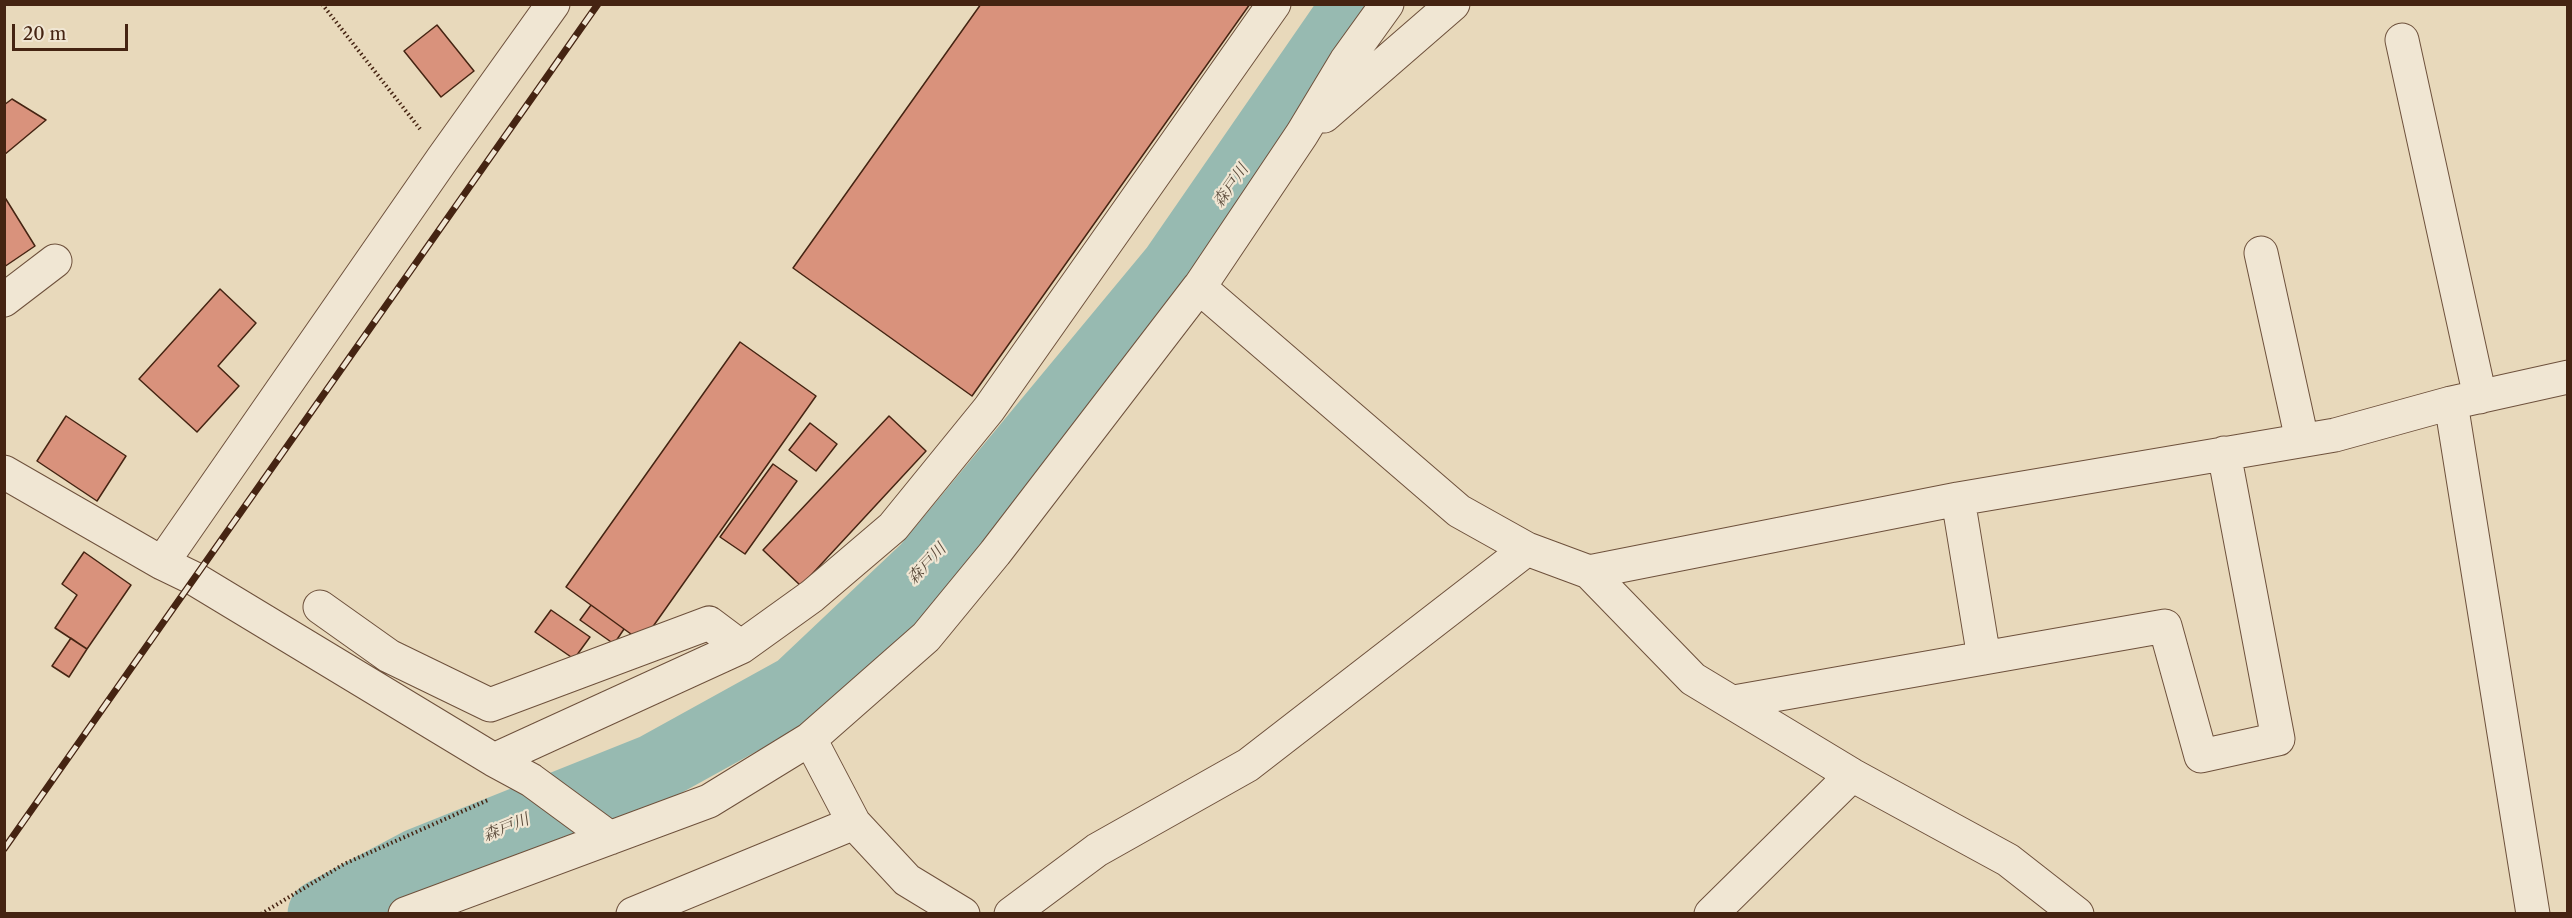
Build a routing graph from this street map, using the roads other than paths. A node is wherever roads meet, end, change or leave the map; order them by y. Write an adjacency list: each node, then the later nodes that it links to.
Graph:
1 (553, 4): 18 (street)
2 (1274, 4): 21 (street)
3 (1387, 4): 6 (street)
4 (1453, 4): 6 (street)
5 (2402, 40): 12 (street)
6 (1302, 134): 9 (street)
7 (2261, 253): 13 (street)
8 (55, 261): 10 (street)
9 (1196, 292): 17 (street); 24 (street)
10 (4, 300)
11 (2568, 377): 12 (street)
12 (2465, 400): 13 (street); 35 (street)
13 (2302, 440): 14 (street)
14 (2224, 453): 16 (street); 22 (street)
15 (4, 472): 18 (street)
16 (1958, 499): 19 (street); 22 (street)
17 (1527, 549): 19 (street); 32 (street)
18 (162, 563): 25 (street)
19 (1589, 572): 23 (street)
20 (320, 607): 21 (street)
21 (741, 647): 25 (street)
22 (1984, 658): 23 (street)
23 (1734, 702): 26 (street)
24 (810, 739): 27 (street); 28 (street)
25 (494, 760): 28 (street)
26 (1852, 775): 33 (street); 34 (street)
27 (854, 823): 30 (street); 31 (street)
28 (610, 838): 29 (street)
29 (405, 914)
30 (633, 914)
31 (963, 914)
32 (1011, 914)
33 (1711, 914)
34 (2077, 914)
35 (2533, 914)

